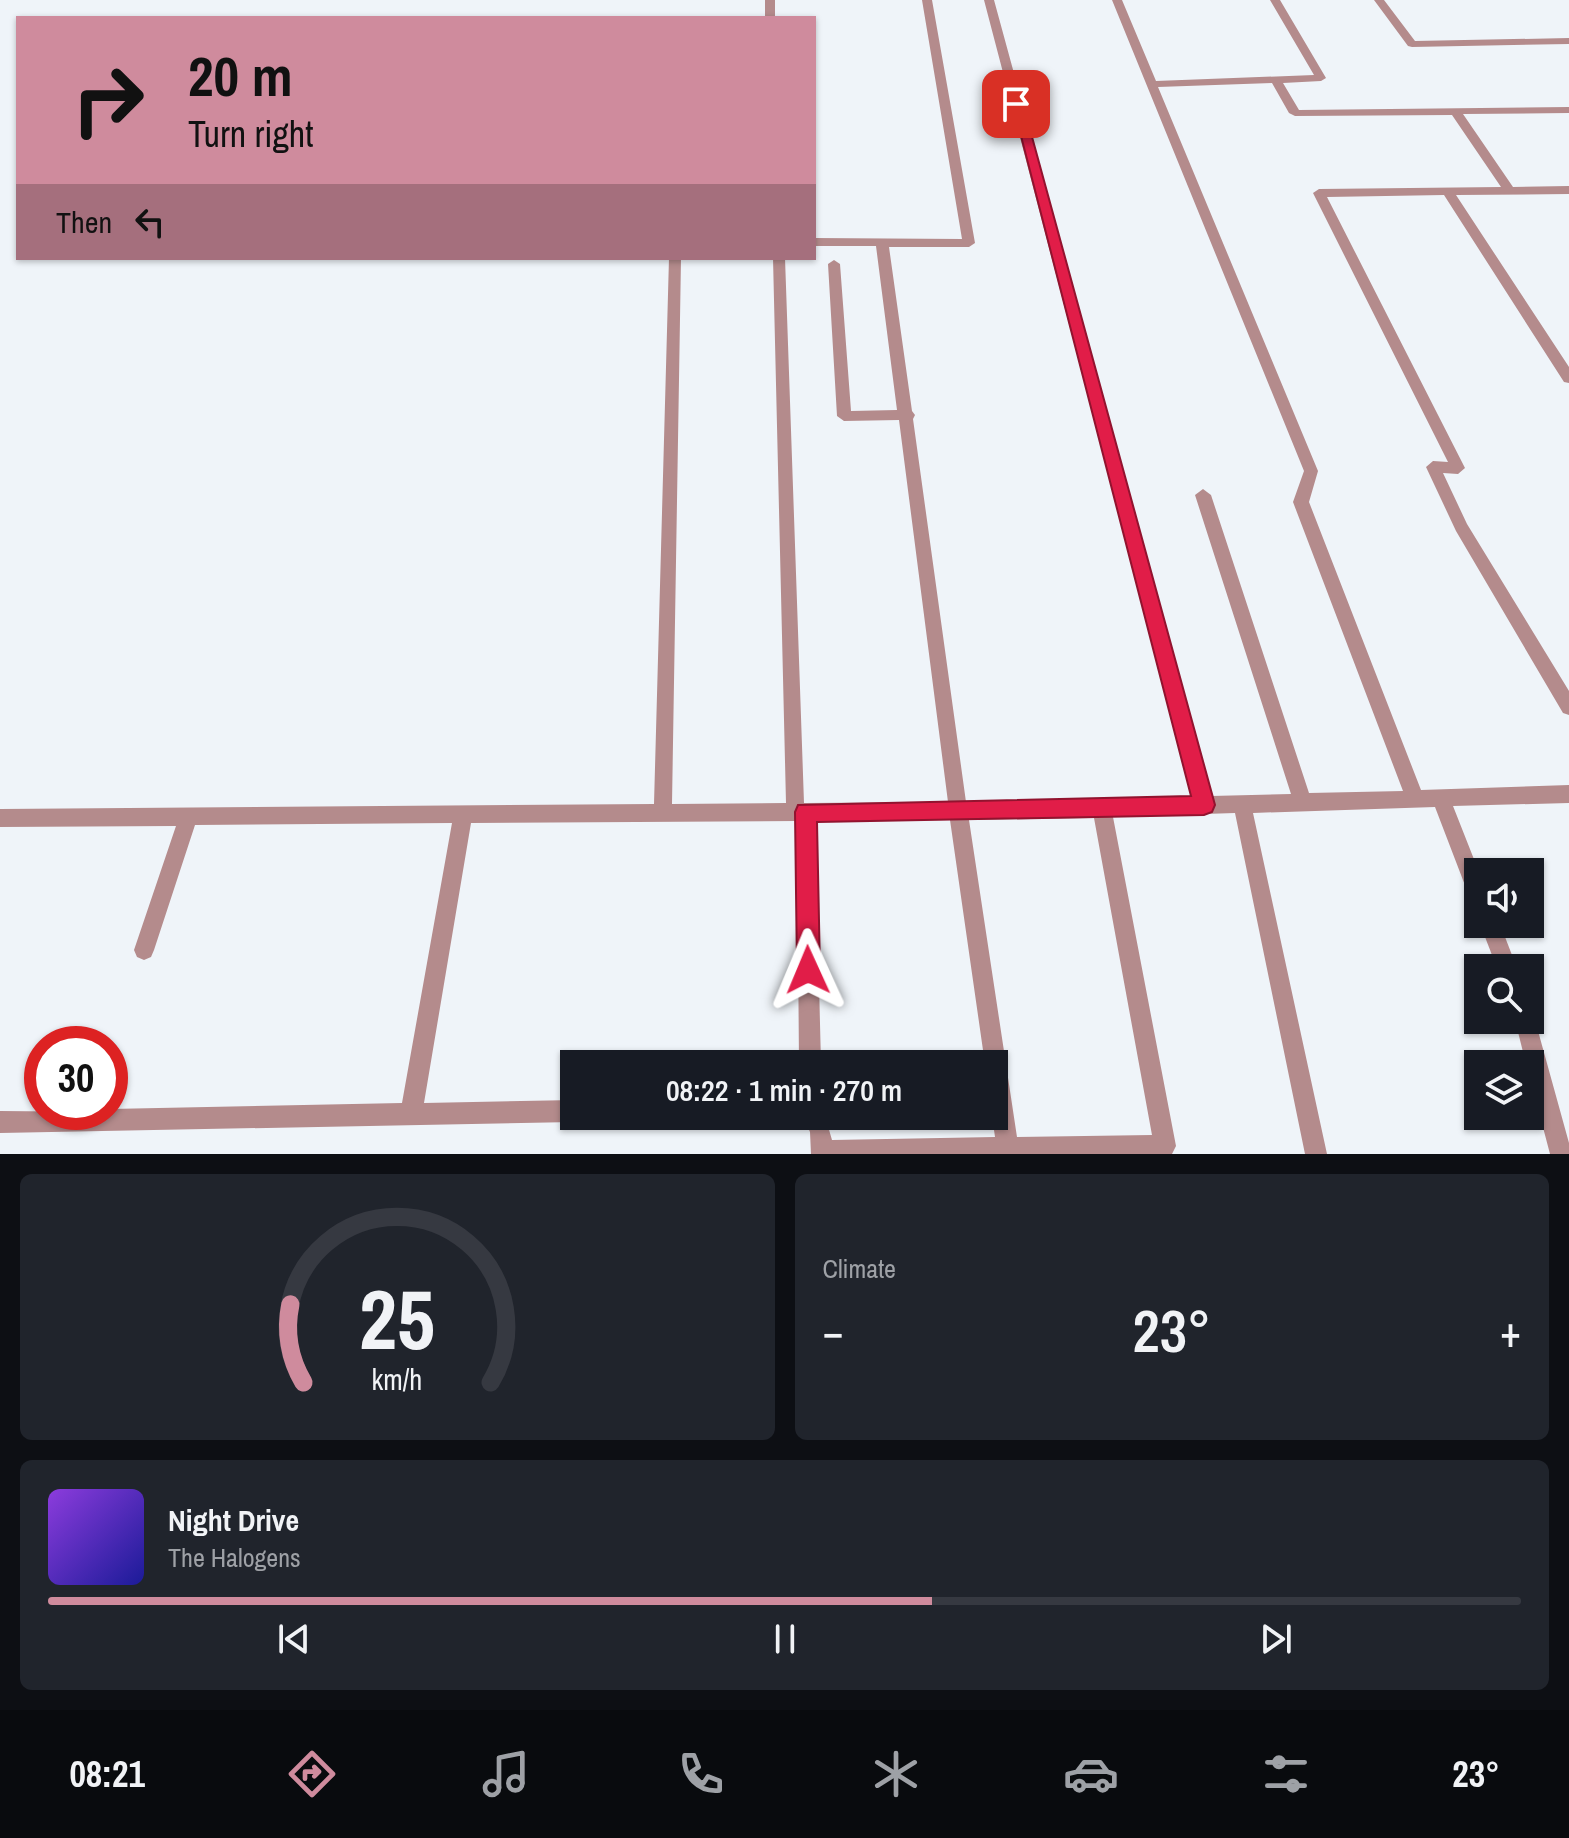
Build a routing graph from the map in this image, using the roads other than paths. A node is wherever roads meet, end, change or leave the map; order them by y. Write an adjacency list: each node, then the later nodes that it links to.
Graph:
1 (927, 0): 15 (street)
2 (989, 0): 27 (street)
3 (1117, 0): 8 (street)
4 (1275, 0): 7 (street)
5 (1379, 0): 6 (street)
6 (1569, 41)
7 (1276, 80): 8 (street); 9 (street)
8 (1152, 84): 24 (street)
9 (1454, 110): 10 (street); 12 (street)
10 (1569, 110)
11 (1569, 190): 12 (street)
12 (1510, 191): 13 (street)
13 (1448, 192): 19 (street); 22 (street)
14 (816, 242): 15 (street)
15 (882, 242): 20 (street)
16 (675, 260): 32 (street)
17 (779, 260): 31 (street)
18 (834, 264): 20 (street)
19 (1569, 378)
20 (908, 415): 30 (street)
21 (1203, 495): 26 (street)
22 (1569, 707)
23 (1569, 794): 25 (street)
24 (1415, 799): 25 (street); 26 (street)
25 (1441, 799): 36 (street)
26 (1303, 803): 28 (street)
27 (1204, 805): 28 (street); 29 (street)
28 (1242, 805): 47 (street)
29 (1102, 809): 30 (street); 45 (street)
30 (958, 811): 31 (street); 44 (street)
31 (800, 812): 32 (street); 39 (street)
32 (663, 813): 33 (street)
33 (463, 814): 34 (street); 41 (street)
34 (188, 817): 35 (street); 37 (street)
35 (0, 818)
36 (1464, 858)
37 (144, 950)
38 (1529, 1034): 48 (street)
39 (809, 1050)
40 (560, 1111): 41 (street)
41 (411, 1114): 42 (street)
42 (0, 1122)
43 (820, 1130): 46 (street)
44 (1008, 1148): 45 (street); 46 (street)
45 (1171, 1150)
46 (822, 1152)
47 (1316, 1154)
48 (1561, 1154)

